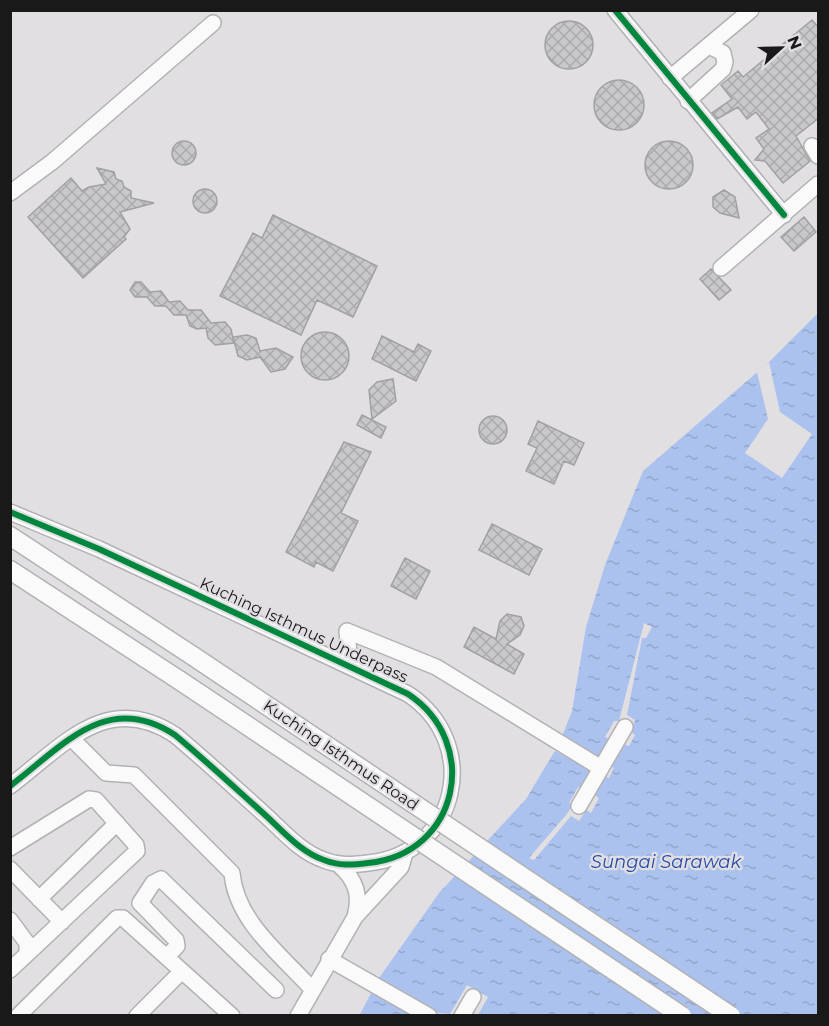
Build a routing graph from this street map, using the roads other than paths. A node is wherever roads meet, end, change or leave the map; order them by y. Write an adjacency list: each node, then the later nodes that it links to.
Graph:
1 (615, 10): 5 (street)
2 (751, 10): 4 (street)
3 (213, 23): 8 (street)
4 (709, 46): 5 (street); 6 (street)
5 (670, 78): 6 (street)
6 (688, 101): 9 (street)
7 (819, 184): 9 (street)
8 (10, 194)
9 (784, 215): 10 (street)
10 (721, 268)
11 (10, 512): 14 (street, Kuching Isthmus Underpass)
12 (10, 536): 44 (main road, Kuching Isthmus Road, bridge)
13 (10, 570): 43 (main road, Kuching Isthmus Road, bridge)
14 (350, 665): 17 (street); 22 (street, Kuching Isthmus Underpass)
15 (625, 728): 17 (street)
16 (72, 739): 18 (street, Kuching Isthmus Underpass); 23 (street, Kuching Isthmus Underpass); 34 (street)
17 (601, 768): 19 (street)
18 (10, 786)
19 (579, 806)
20 (117, 823): 21 (street); 25 (street); 28 (street)
21 (10, 848)
22 (405, 853): 23 (street, Kuching Isthmus Underpass); 26 (street)
23 (339, 865): 26 (street)
24 (10, 869): 25 (street)
25 (39, 899): 28 (street)
26 (355, 917): 31 (street)
27 (10, 920): 29 (street)
28 (62, 922): 29 (street)
29 (27, 954): 32 (street)
30 (167, 957): 33 (street); 35 (street); 38 (street)
31 (329, 959): 34 (street); 41 (street)
32 (10, 970)
33 (182, 971): 37 (street); 39 (street)
34 (312, 989): 40 (street)
35 (276, 990)
36 (472, 997): 42 (street)
37 (223, 1013)
38 (18, 1016)
39 (137, 1016)
40 (298, 1016)
41 (429, 1016)
42 (462, 1016)
43 (682, 1016)
44 (731, 1016)

